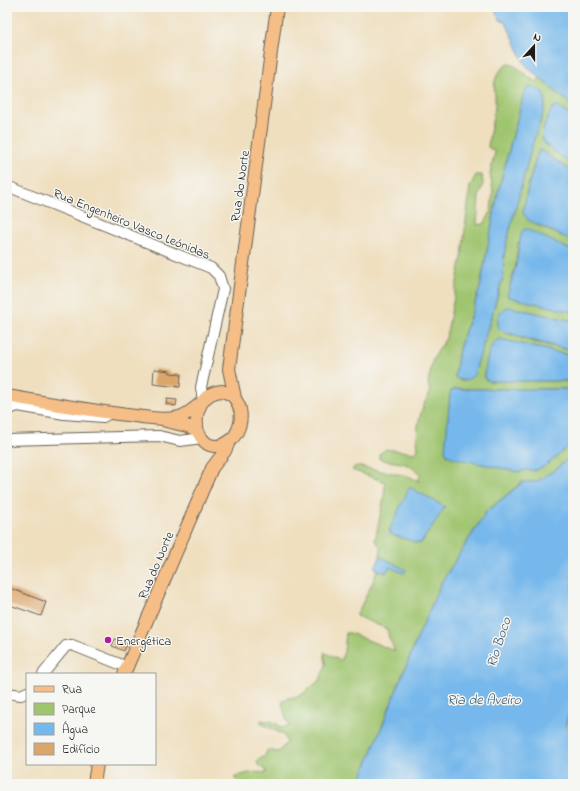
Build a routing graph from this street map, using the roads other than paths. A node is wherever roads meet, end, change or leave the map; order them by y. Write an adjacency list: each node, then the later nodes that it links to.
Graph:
1 (277, 7): 3 (main road, Rua do Norte)
2 (7, 186): 5 (street, Rua Engenheiro Vasco Leónidas)
3 (229, 369): 5 (main road, Rua do Norte); 6 (main road, Rua do Norte)
4 (7, 396): 8 (main road)
5 (208, 397): 6 (main road); 9 (main road); 10 (main road)
6 (235, 398): 12 (main road)
7 (7, 411): 8 (street)
8 (110, 413): 9 (main road)
9 (151, 418): 10 (main road)
10 (202, 438): 11 (street); 12 (main road); 13 (main road)
11 (7, 440)
12 (229, 442): 13 (main road, Rua do Norte)
13 (212, 468): 14 (main road, Rua do Norte)
14 (125, 670): 15 (street)
15 (44, 673)
16 (7, 692): 17 (street)
17 (26, 692)
18 (97, 765): 19 (main road)
19 (94, 784)

